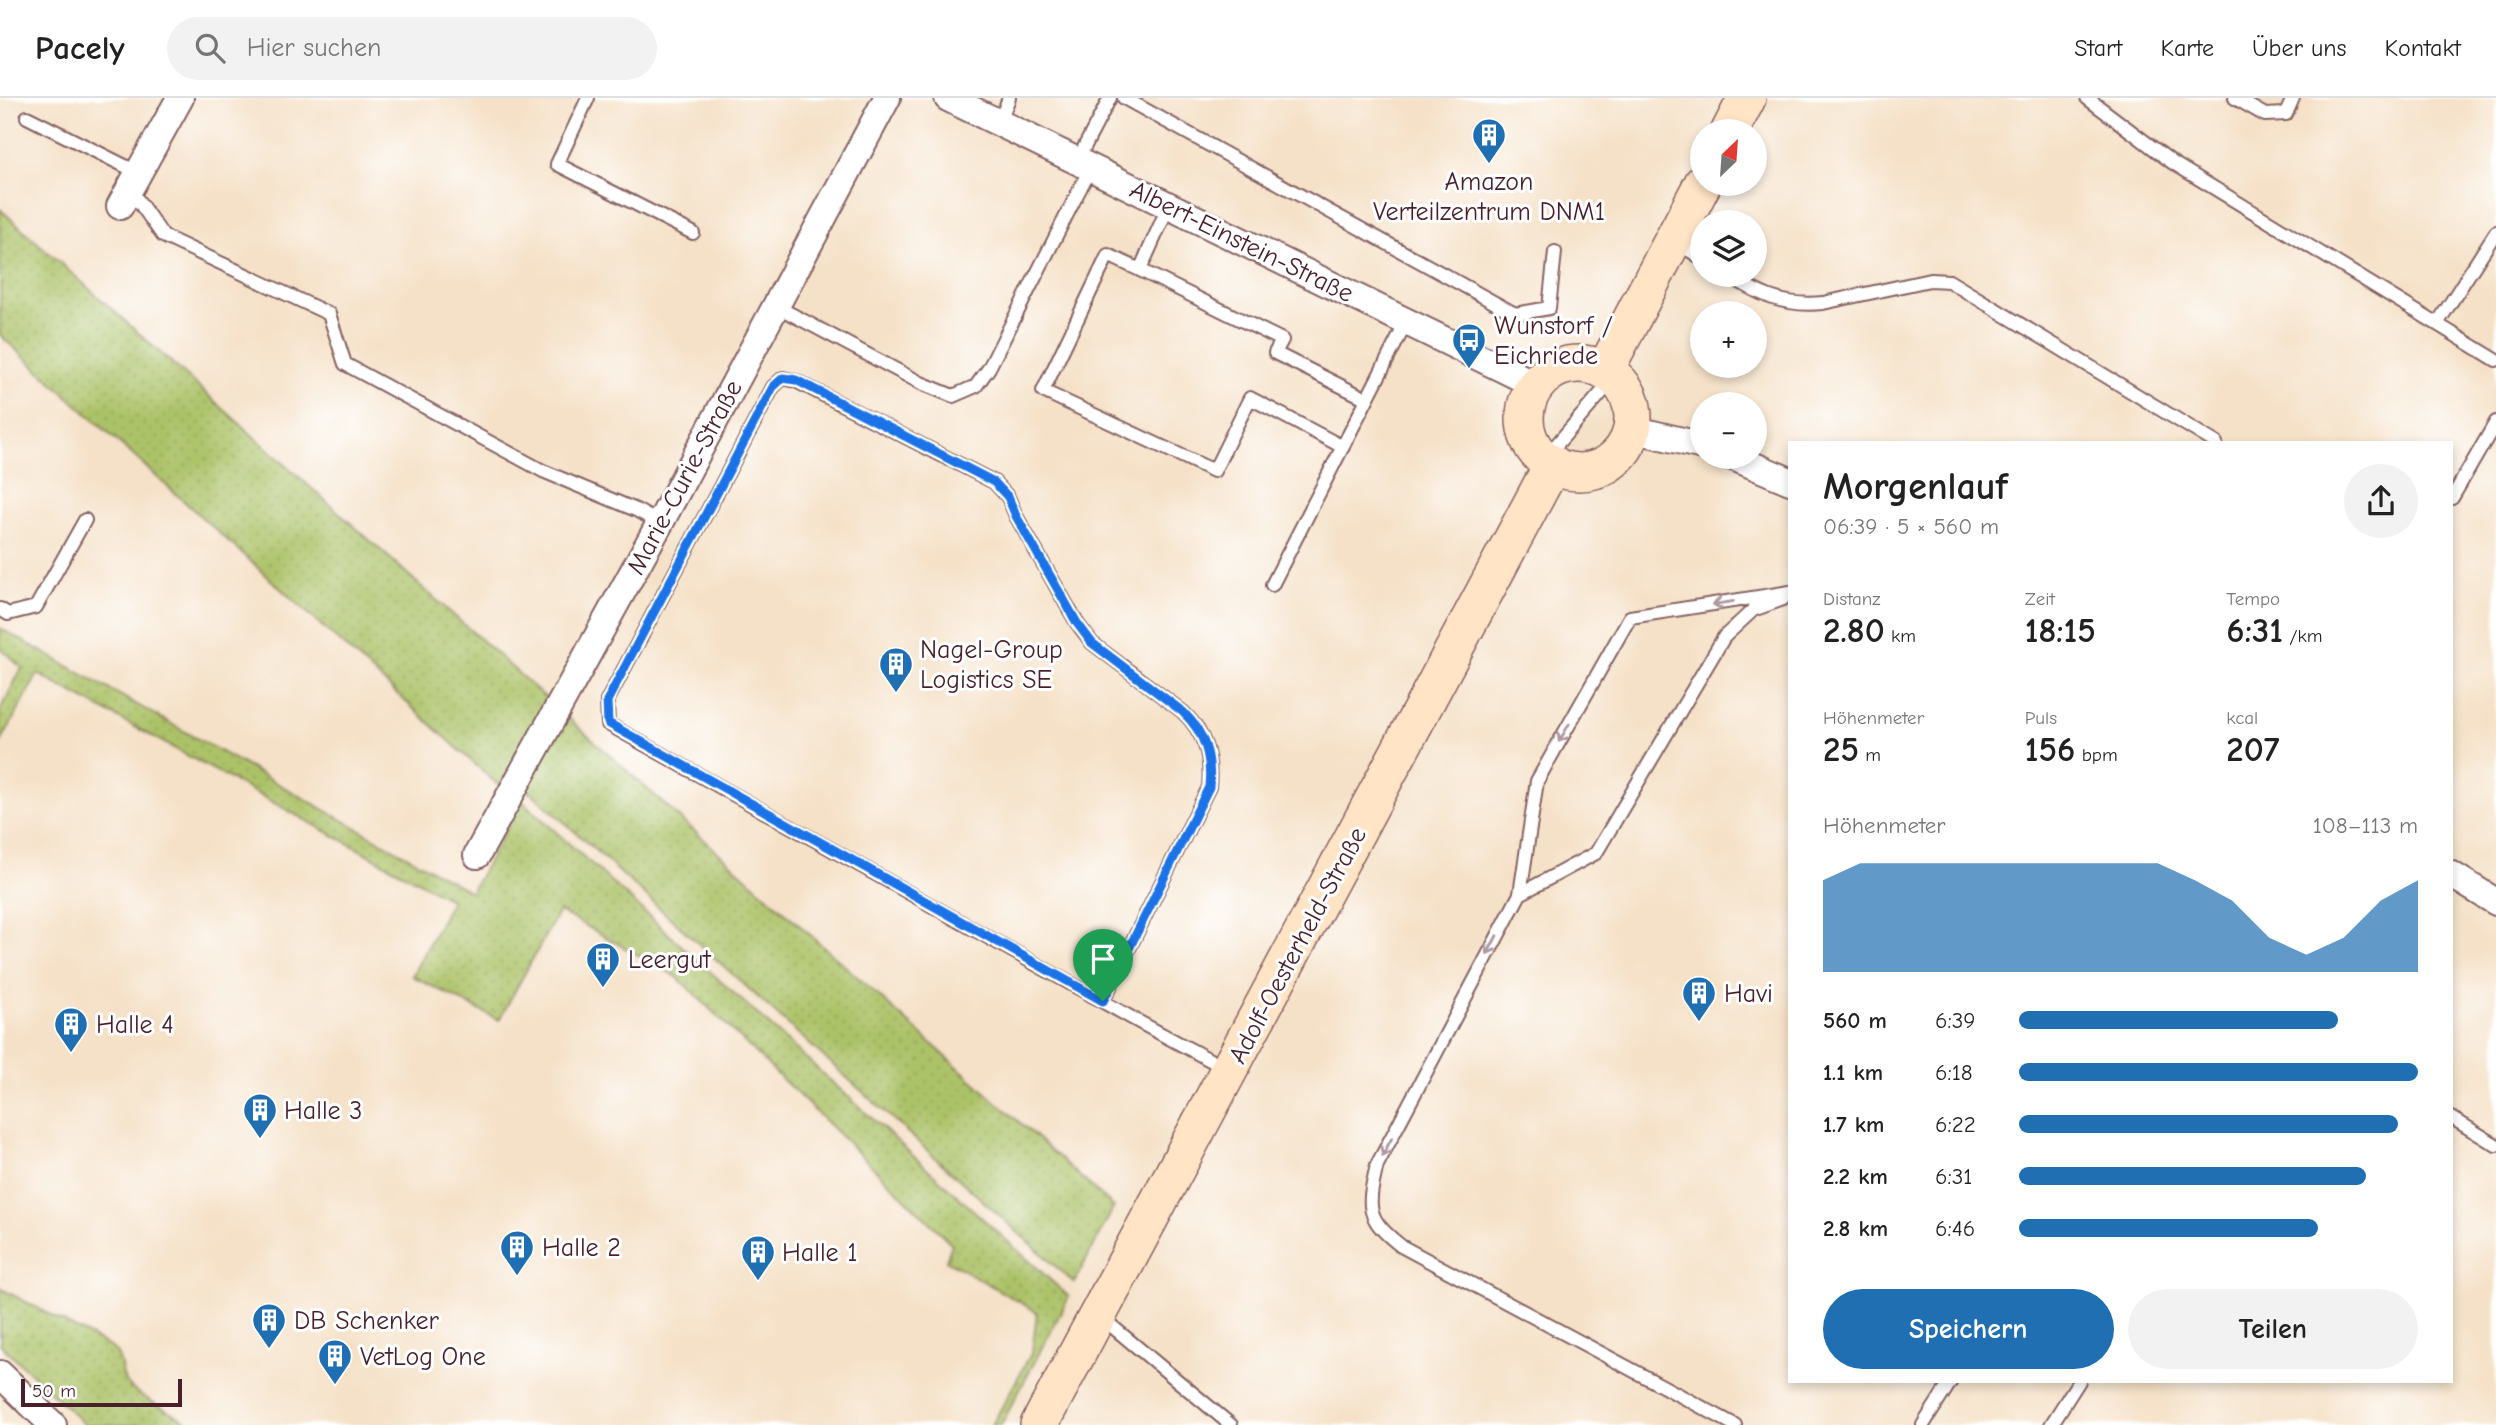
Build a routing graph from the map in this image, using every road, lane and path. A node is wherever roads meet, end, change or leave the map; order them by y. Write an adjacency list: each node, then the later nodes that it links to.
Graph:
1 (180, 98): 16 (street)
2 (588, 98): 20 (lane)
3 (887, 98): 25 (street, Marie-Curie-Straße)
4 (948, 98): 14 (street, Albert-Einstein-Straße)
5 (1009, 98): 14 (lane)
6 (1110, 98): 15 (lane)
7 (1124, 98): 22 (lane)
8 (1747, 98): 13 (street)
9 (2087, 98): 27 (lane)
10 (2235, 98): 11 (lane)
11 (2293, 98)
12 (27, 117): 16 (lane)
13 (1736, 119)
14 (999, 123): 15 (street, Albert-Einstein-Straße)
15 (1084, 164): 18 (street, Albert-Einstein-Straße); 25 (lane)
16 (130, 189): 42 (lane)
17 (1700, 196): 21 (street)
18 (1169, 205): 23 (lane); 26 (street, Albert-Einstein-Straße)
19 (2496, 232): 27 (lane)
20 (693, 233)
21 (1688, 250): 29 (street)
22 (1555, 252)
23 (1140, 270): 31 (lane); 36 (lane)
24 (1750, 287): 34 (lane)
25 (776, 306): 42 (street, Marie-Curie-Straße)
26 (1408, 321): 30 (street, Albert-Einstein-Straße); 31 (lane)
27 (2437, 324): 28 (lane)
28 (2496, 360)
29 (1610, 373): 30 (street); 33 (street); 37 (lane)
30 (1536, 385): 37 (street)
31 (1367, 399): 36 (lane)
32 (2496, 422): 40 (lane)
33 (1632, 429): 35 (street); 37 (street)
34 (2213, 441)
35 (1690, 443)
36 (1343, 447): 43 (lane)
37 (1549, 462): 52 (street, Adolf-Oesterheld-Straße)
38 (1762, 469): 39 (street)
39 (1788, 480)
40 (2453, 496)
41 (85, 520): 46 (lane)
42 (660, 523): 47 (street, Marie-Curie-Straße)
43 (1272, 585)
44 (1788, 594): 49 (lane, one-way to 49)
45 (1788, 595): 49 (lane)
46 (0, 609)
47 (477, 855)
48 (2453, 876): 50 (street)
49 (1520, 894): 62 (lane, one-way to 62)
50 (2496, 902)
51 (1103, 1001): 51 (lane); 52 (lane)
52 (1230, 1070): 55 (street, Adolf-Oesterheld-Straße)
53 (2453, 1119): 54 (lane)
54 (2496, 1145)
55 (1098, 1315): 60 (street, Adolf-Oesterheld-Straße); 61 (lane)
56 (0, 1374): 59 (street)
57 (1950, 1383): 63 (lane)
58 (2078, 1383): 64 (lane)
59 (48, 1424)
60 (1039, 1425)
61 (1231, 1425)
62 (1735, 1425)
63 (1923, 1425)
64 (2051, 1425)

